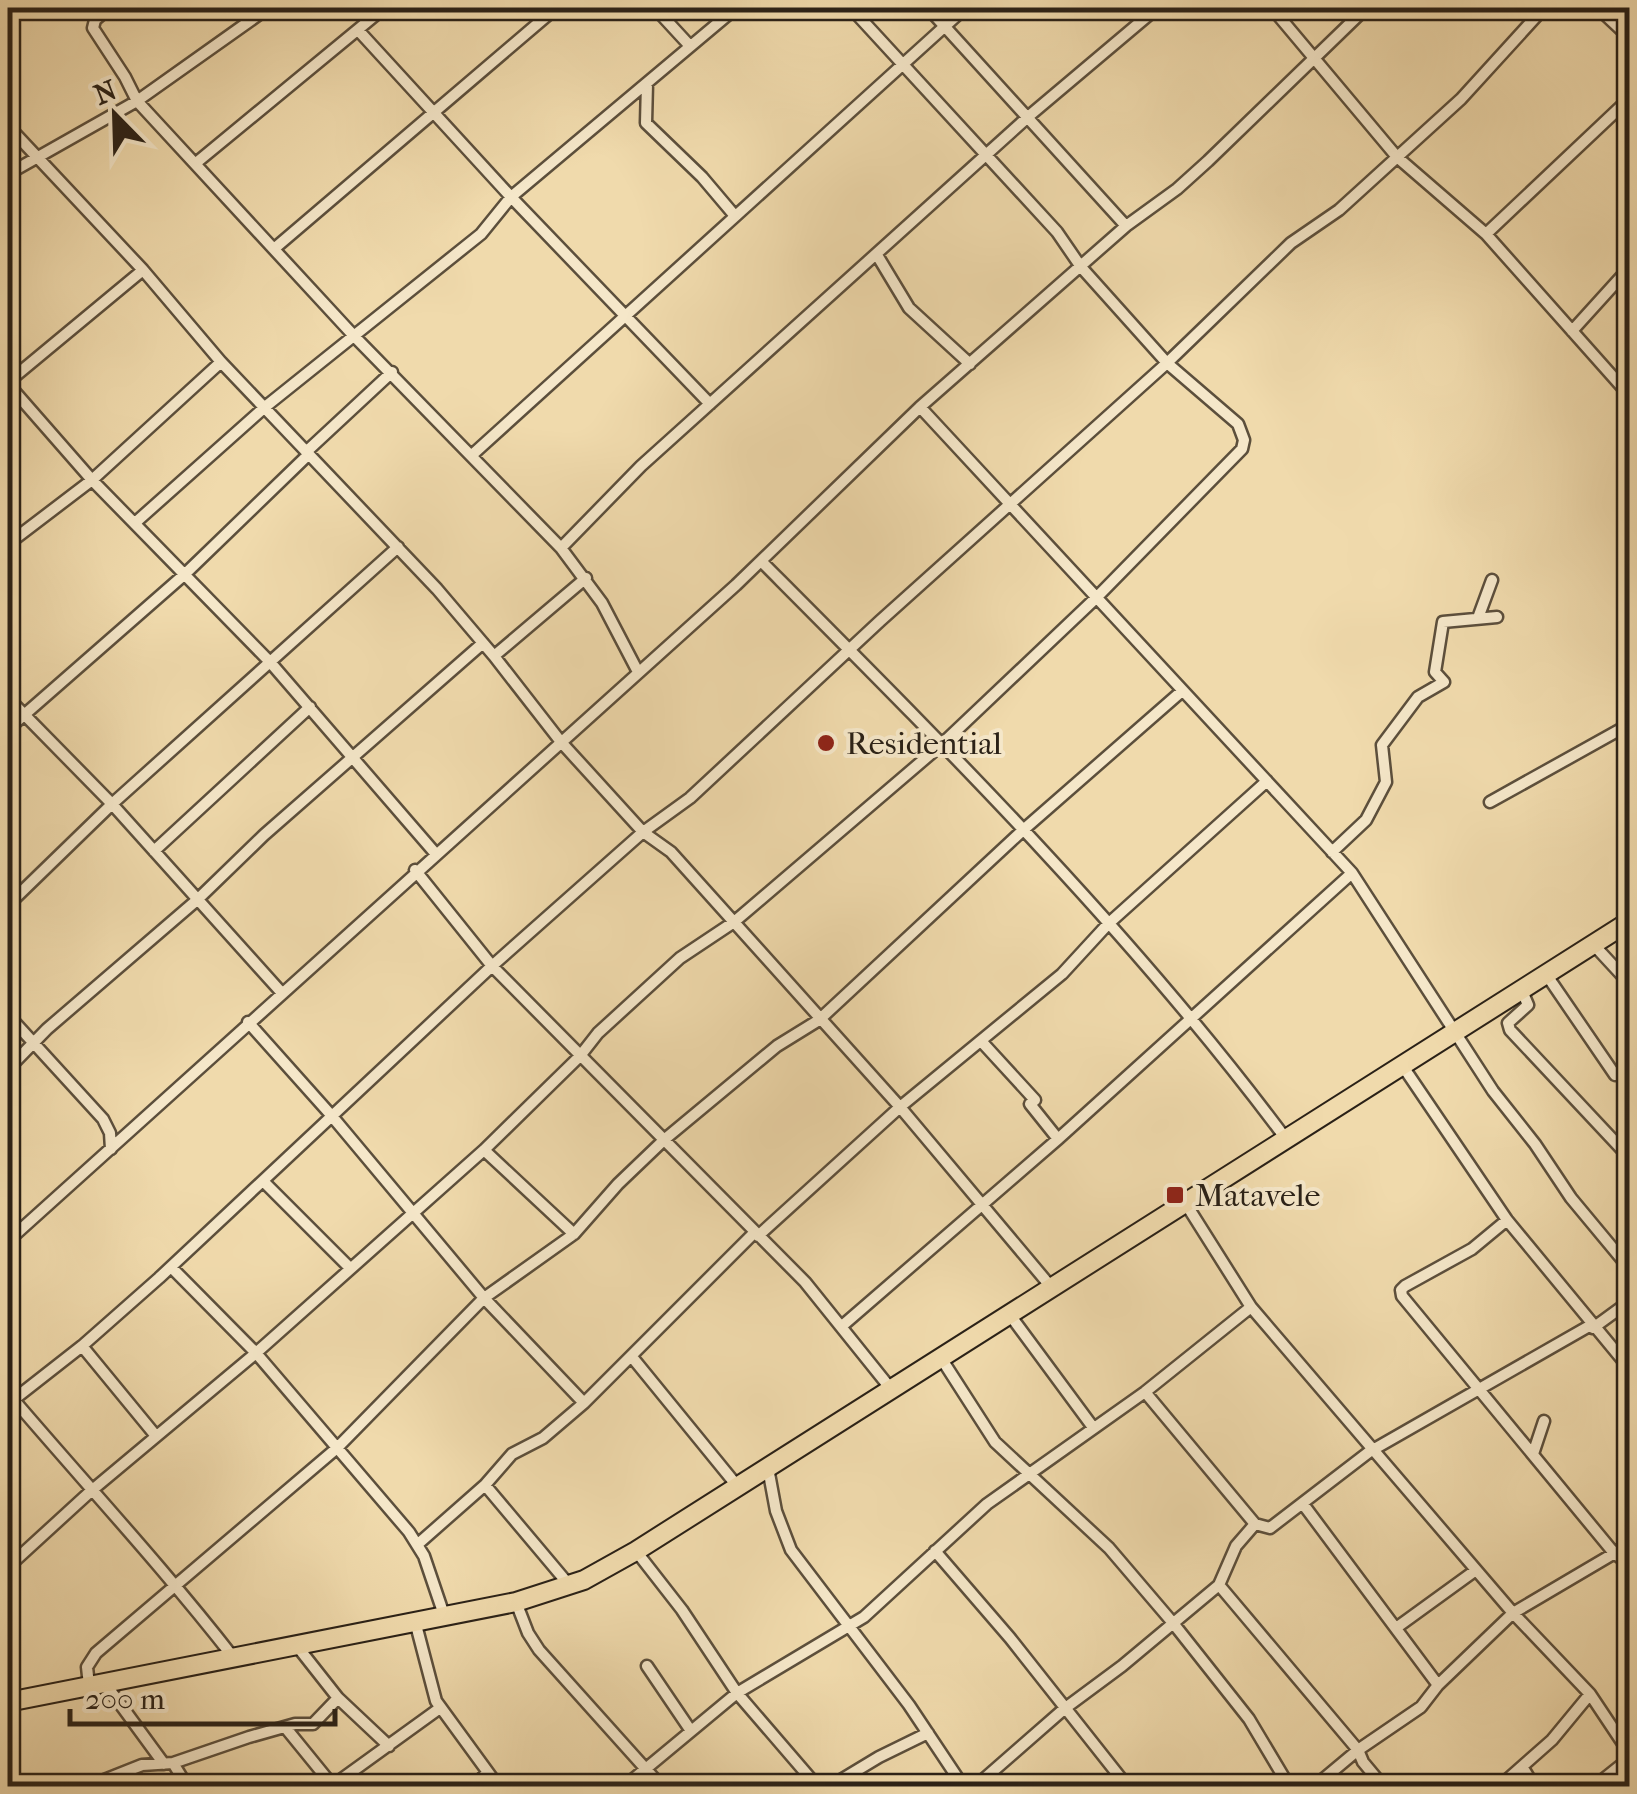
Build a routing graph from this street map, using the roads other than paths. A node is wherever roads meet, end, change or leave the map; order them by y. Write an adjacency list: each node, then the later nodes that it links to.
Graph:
1 (109, 8): 23 (street)
2 (268, 8): 23 (street)
3 (384, 8): 16 (street)
4 (556, 8): 24 (street)
5 (655, 8): 18 (street)
6 (736, 8): 18 (street)
7 (851, 8): 20 (street)
8 (928, 8): 15 (street)
9 (965, 8): 15 (street)
10 (1156, 8): 25 (street)
11 (1272, 8): 19 (street)
12 (1366, 8): 19 (street)
13 (1544, 8): 28 (street)
14 (1598, 8): 17 (street)
15 (945, 27): 20 (street); 25 (street)
16 (358, 30): 24 (street); 30 (street)
17 (1630, 38)
18 (690, 46): 21 (street)
19 (1314, 59): 28 (street); 34 (street)
20 (905, 64): 27 (street); 33 (street)
21 (646, 83): 32 (street); 33 (street)
22 (1630, 98): 35 (street)
23 (137, 101): 29 (street); 30 (street)
24 (432, 111): 32 (street); 36 (street)
25 (1028, 116): 27 (street); 34 (street)
26 (8, 126): 29 (street)
27 (987, 156): 37 (street); 38 (street)
28 (1396, 156): 35 (street); 45 (street)
29 (36, 160): 31 (street); 40 (street)
30 (196, 163): 36 (street)
31 (8, 174)
32 (512, 197): 41 (street); 43 (street)
33 (735, 216): 41 (street)
34 (1126, 226): 38 (street)
35 (1486, 234): 42 (street)
36 (276, 248): 43 (street)
37 (878, 254): 46 (street); 50 (street)
38 (1081, 267): 45 (street); 46 (street)
39 (1630, 268): 42 (street)
40 (143, 270): 44 (street); 48 (street)
41 (624, 316): 50 (street); 54 (street)
42 (1572, 332): 49 (street)
43 (354, 336): 47 (street); 51 (street)
44 (221, 362): 51 (street); 55 (street)
45 (1167, 363): 56 (street); 65 (street)
46 (966, 367): 52 (street)
47 (392, 372): 53 (street); 54 (street)
48 (8, 383): 55 (street)
49 (1630, 396)
50 (710, 404): 60 (street)
51 (265, 406): 53 (street); 57 (street)
52 (920, 408): 56 (street); 61 (street)
53 (308, 453): 59 (street); 62 (street)
54 (472, 454): 60 (street)
55 (92, 480): 57 (street); 58 (street)
56 (1011, 502): 65 (street); 69 (street)
57 (136, 522): 62 (street)
58 (8, 544)
59 (398, 547): 68 (street); 71 (street)
60 (561, 548): 63 (street)
61 (761, 561): 69 (street); 72 (street)
62 (184, 574): 71 (street); 76 (street)
63 (586, 578): 70 (street); 72 (street)
64 (1492, 580): 67 (street)
65 (1098, 596): 73 (street); 80 (street)
66 (1497, 616): 67 (street)
67 (1478, 618): 88 (street)
68 (483, 643): 70 (street); 81 (street)
69 (849, 649): 80 (street); 85 (street)
70 (494, 656): 79 (street)
71 (270, 662): 75 (street); 84 (street)
72 (637, 670): 79 (street)
73 (1182, 691): 82 (street); 86 (street)
74 (8, 698): 76 (street)
75 (310, 707): 81 (street); 87 (street)
76 (23, 715): 78 (street); 84 (street)
77 (1630, 724): 83 (street)
78 (8, 729)
79 (560, 742): 85 (street); 89 (street)
80 (941, 745): 86 (street); 95 (street)
81 (354, 756): 89 (street); 92 (street)
82 (1267, 781): 88 (street); 96 (street)
83 (1490, 802)
84 (112, 804): 87 (street); 93 (street)
85 (644, 832): 95 (street); 98 (street)
86 (1022, 832): 96 (street); 105 (street)
87 (154, 851): 92 (street)
88 (1332, 852): 91 (street)
89 (435, 853): 90 (street)
90 (416, 870): 98 (street); 102 (street)
91 (1352, 873): 104 (street); 107 (street)
92 (197, 900): 102 (street); 109 (street)
93 (8, 905)
94 (1630, 921): 97 (highway)
95 (734, 922): 105 (street); 110 (street)
96 (1108, 924): 104 (street); 108 (street)
97 (1593, 944): 99 (highway); 100 (street)
98 (492, 966): 110 (street); 115 (street)
99 (1546, 974): 101 (highway); 113 (street)
100 (1630, 984)
101 (1522, 991): 107 (highway); 121 (street)
102 (281, 992): 106 (street)
103 (8, 1015): 109 (street)
104 (1191, 1018): 117 (street); 118 (street)
105 (820, 1020): 114 (street); 116 (street)
106 (248, 1022): 115 (street); 119 (street)
107 (1454, 1032): 111 (highway); 132 (street)
108 (982, 1041): 114 (street); 117 (street)
109 (33, 1043): 112 (street); 119 (street)
110 (580, 1056): 116 (street); 120 (street)
111 (1402, 1065): 118 (highway); 126 (street)
112 (8, 1070)
113 (1615, 1075)
114 (900, 1107): 124 (street); 128 (street)
115 (331, 1115): 122 (street); 125 (street)
116 (666, 1138): 127 (street); 128 (street)
117 (1058, 1138): 124 (street)
118 (1286, 1140): 123 (highway)
119 (111, 1149): 129 (street)
120 (484, 1150): 125 (street); 127 (street)
121 (1630, 1158)
122 (263, 1180): 130 (street); 131 (street)
123 (1186, 1204): 133 (highway); 136 (street)
124 (981, 1206): 133 (street); 138 (street)
125 (411, 1212): 131 (street); 134 (street)
126 (1507, 1220): 139 (street); 145 (street)
127 (574, 1234): 134 (street)
128 (756, 1234): 138 (street); 142 (street)
129 (8, 1241)
130 (171, 1267): 140 (street); 141 (street)
131 (350, 1268): 141 (street)
132 (1630, 1268)
133 (1052, 1288): 137 (highway)
134 (484, 1298): 149 (street); 153 (street)
135 (1630, 1301): 139 (street)
136 (1252, 1307): 147 (street); 154 (street)
137 (1010, 1315): 143 (highway); 151 (street)
138 (842, 1326): 146 (street)
139 (1592, 1327): 144 (street); 145 (street)
140 (82, 1346): 148 (street); 152 (street)
141 (256, 1354): 152 (street); 153 (street)
142 (632, 1357): 149 (street); 159 (street)
143 (941, 1358): 146 (highway); 157 (street)
144 (1630, 1369)
145 (1479, 1388): 154 (street); 155 (street)
146 (891, 1389): 156 (highway)
147 (1145, 1392): 151 (street); 162 (street)
148 (9, 1399): 160 (street)
149 (584, 1403): 158 (street)
150 (1544, 1422): 155 (street)
151 (1092, 1426): 157 (street)
152 (156, 1436): 160 (street)
153 (337, 1448): 163 (street); 171 (street)
154 (1374, 1450): 161 (street); 170 (street)
155 (1532, 1454): 167 (street)
156 (768, 1468): 159 (highway); 179 (street)
157 (1031, 1474): 166 (street); 178 (street)
158 (485, 1485): 163 (street); 173 (street)
159 (738, 1487): 165 (highway)
160 (91, 1492): 169 (street); 171 (street)
161 (1303, 1504): 162 (street); 180 (street)
162 (1254, 1524): 172 (street)
163 (418, 1544): 176 (street)
164 (1630, 1544): 167 (street)
165 (636, 1551): 173 (highway); 186 (street)
166 (935, 1551): 179 (street); 191 (street)
167 (1614, 1552): 168 (street); 175 (street)
168 (1630, 1565)
169 (8, 1566)
170 (1476, 1570): 175 (street); 180 (street)
171 (176, 1584): 182 (street); 184 (street)
172 (1219, 1585): 178 (street); 196 (street)
173 (570, 1586): 174 (highway)
174 (516, 1602): 176 (highway); 199 (street)
175 (1513, 1613): 185 (street); 187 (street)
176 (444, 1615): 177 (highway)
177 (415, 1621): 181 (highway); 190 (street)
178 (1173, 1623): 191 (street); 215 (street)
179 (851, 1627): 186 (street); 194 (street)
180 (1396, 1628): 185 (street)
181 (296, 1645): 182 (highway); 188 (street)
182 (234, 1657): 184 (highway)
183 (647, 1666): 193 (street)
184 (97, 1684): 189 (highway); 198 (street)
185 (1438, 1686): 196 (street)
186 (737, 1693): 193 (street); 210 (street)
187 (1590, 1694): 197 (street); 200 (street)
188 (338, 1698): 192 (street); 195 (street)
189 (8, 1702)
190 (440, 1708): 195 (street); 201 (street)
191 (1064, 1708): 213 (street); 214 (street)
192 (285, 1727): 198 (street); 205 (street)
193 (691, 1731): 199 (street)
194 (928, 1733): 211 (street); 212 (street)
195 (389, 1746): 205 (street)
196 (1358, 1750): 216 (street); 217 (street)
197 (1630, 1756): 220 (street)
198 (169, 1763): 202 (street); 204 (street)
199 (646, 1767): 208 (street); 209 (street)
200 (1522, 1768): 218 (street); 219 (street)
201 (487, 1773): 206 (street); 207 (street)
202 (104, 1784): 203 (street)
203 (89, 1786)
204 (187, 1786)
205 (336, 1786)
206 (474, 1786)
207 (498, 1786)
208 (625, 1786)
209 (661, 1786)
210 (817, 1786)
211 (831, 1786)
212 (963, 1786)
213 (976, 1786)
214 (1127, 1786)
215 (1289, 1786)
216 (1316, 1786)
217 (1384, 1786)
218 (1500, 1786)
219 (1534, 1786)
220 (1595, 1786)

